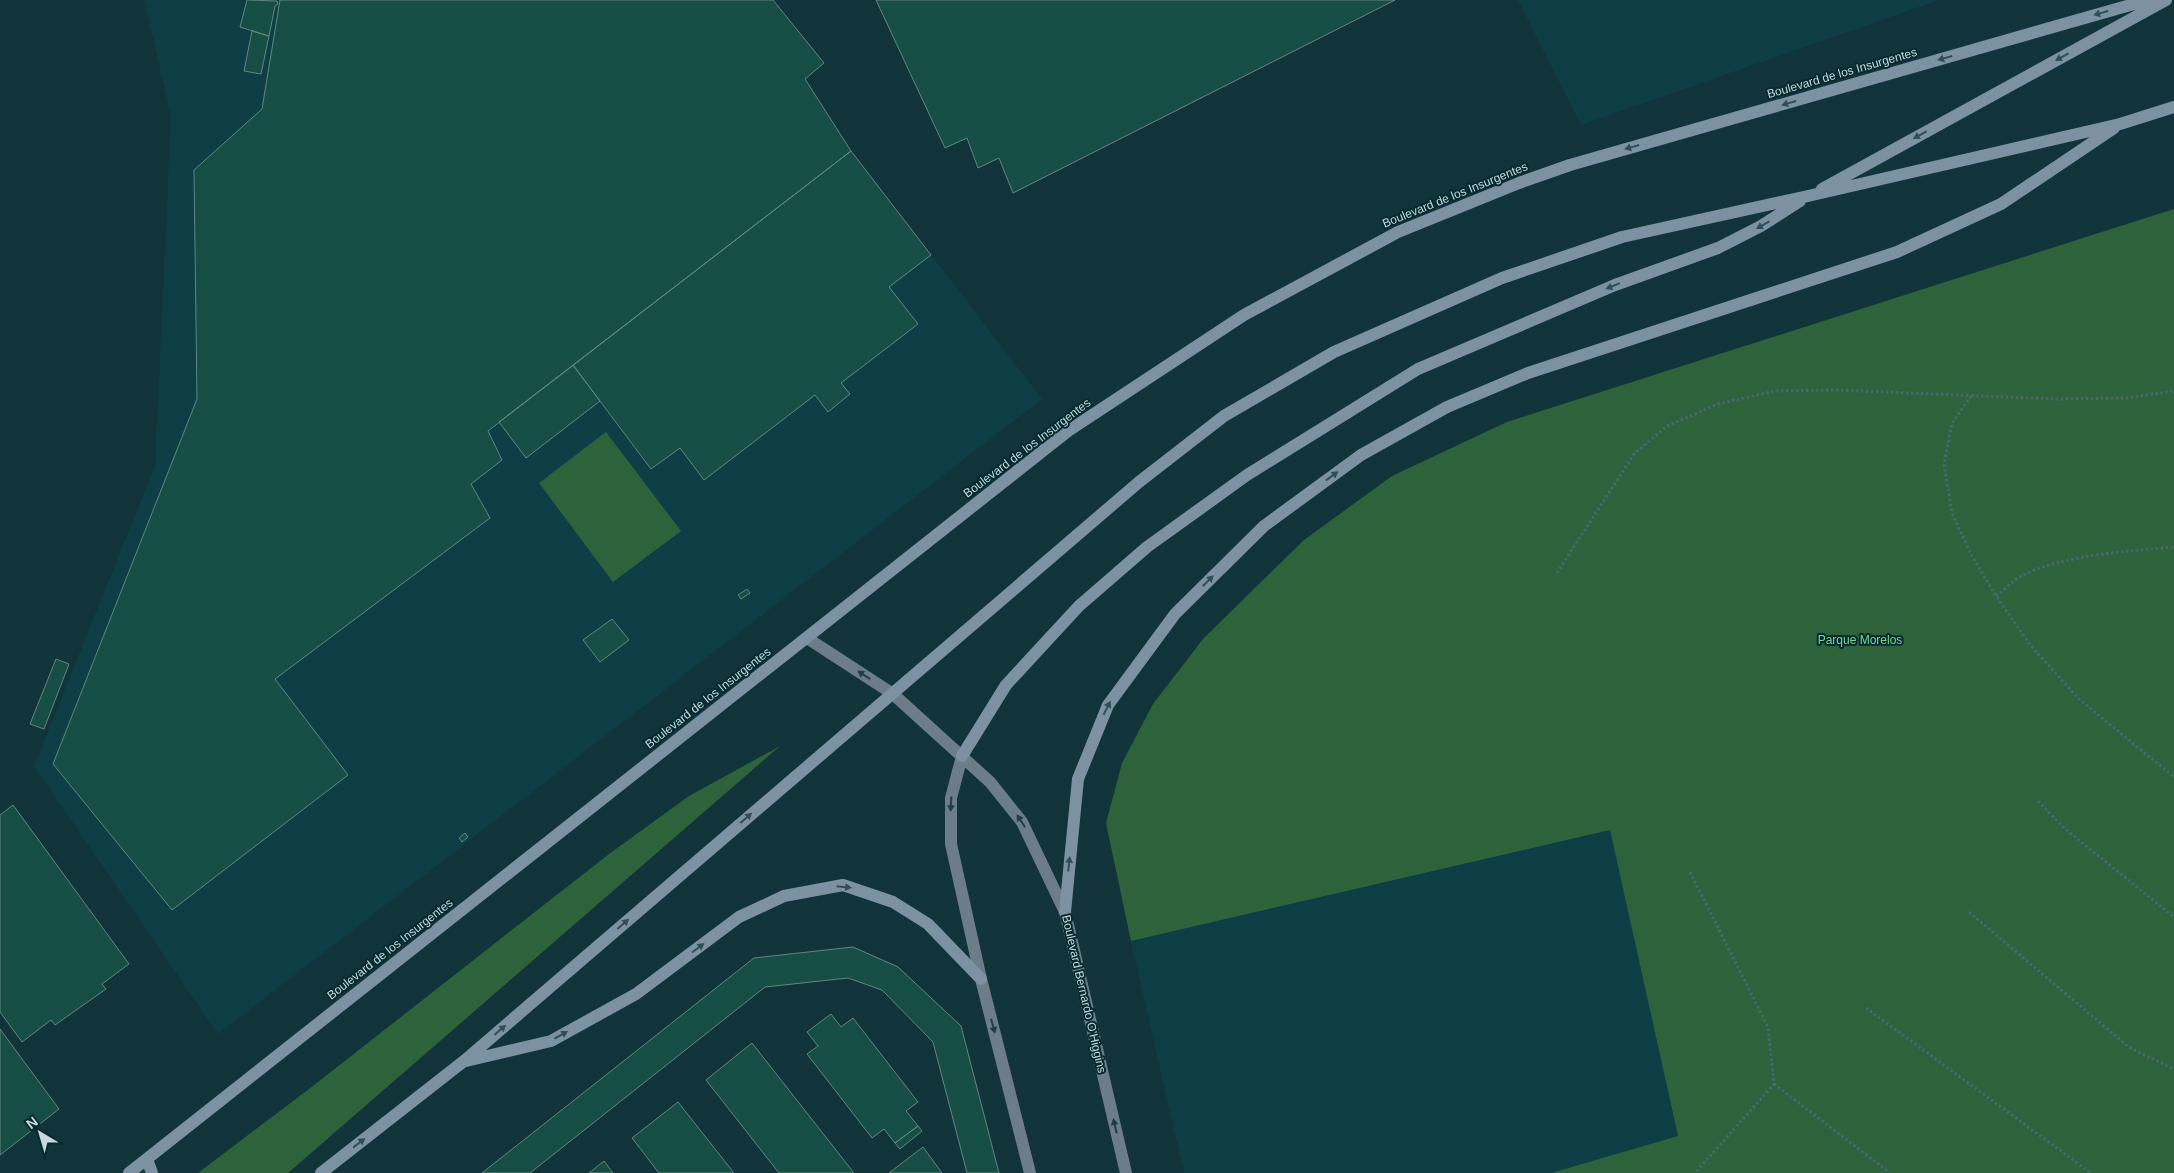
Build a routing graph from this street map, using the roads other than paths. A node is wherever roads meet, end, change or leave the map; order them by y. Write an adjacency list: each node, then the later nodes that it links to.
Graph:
1 (2148, 0): 6 (main road, Boulevard de los Insurgentes, one-way to 6)
2 (2166, 0): 5 (main road, one-way to 5)
3 (2174, 107): 4 (main road)
4 (2120, 124): 5 (main road); 9 (main road, one-way to 4)
5 (1808, 196): 7 (main road); 8 (main road, one-way to 8)
6 (806, 638): 7 (main road, Boulevard Bernardo O'Higgins, one-way to 6); 12 (main road, Boulevard de los Insurgentes)
7 (893, 694): 8 (main road, Boulevard Bernardo O'Higgins); 11 (main road, one-way to 7)
8 (962, 756): 9 (main road, Boulevard Bernardo O'Higgins, one-way to 8); 10 (main road, one-way to 10)
9 (1065, 912): 17 (main road, Boulevard Bernardo O'Higgins, one-way to 9)
10 (981, 979): 11 (main road, one-way to 10); 16 (main road, one-way to 16)
11 (464, 1061): 15 (main road, one-way to 11)
12 (147, 1159): 13 (main road, Boulevard de los Insurgentes); 14 (main road)
13 (129, 1173)
14 (152, 1173)
15 (321, 1173)
16 (1030, 1173)
17 (1126, 1173)

